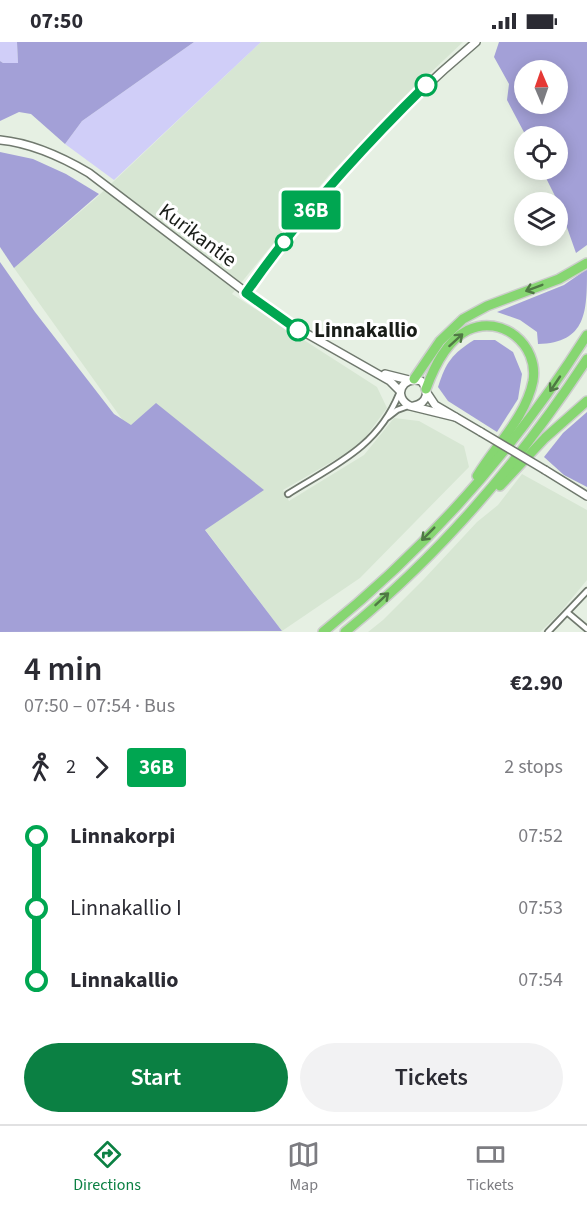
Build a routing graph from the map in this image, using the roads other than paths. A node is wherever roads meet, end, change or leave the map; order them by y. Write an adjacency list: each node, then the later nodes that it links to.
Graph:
1 (476, 42): 4 (main road)
2 (0, 140): 4 (main road, Kurikantie)
3 (587, 263): 8 (highway, one-way to 8)
4 (246, 293): 7 (main road, Kurikantie)
5 (587, 335): 15 (highway, one-way to 15)
6 (587, 359): 18 (highway)
7 (371, 370): 8 (main road, Kurikantie); 10 (main road, Kurikantie)
8 (412, 380): 9 (main road); 10 (main road)
9 (427, 391): 12 (main road); 14 (main road); 15 (highway, one-way to 15)
10 (400, 392): 12 (main road); 13 (street)
11 (587, 401): 18 (highway)
12 (412, 406): 13 (street); 14 (main road)
13 (388, 417): 16 (street)
14 (455, 417): 17 (main road, bridge)
15 (468, 492): 22 (highway, one-way to 22)
16 (288, 494)
17 (587, 496)
18 (476, 508): 23 (highway, one-way to 18)
19 (587, 591): 20 (street)
20 (568, 613): 21 (street); 24 (street)
21 (587, 628)
22 (322, 632)
23 (345, 632)
24 (548, 632)

